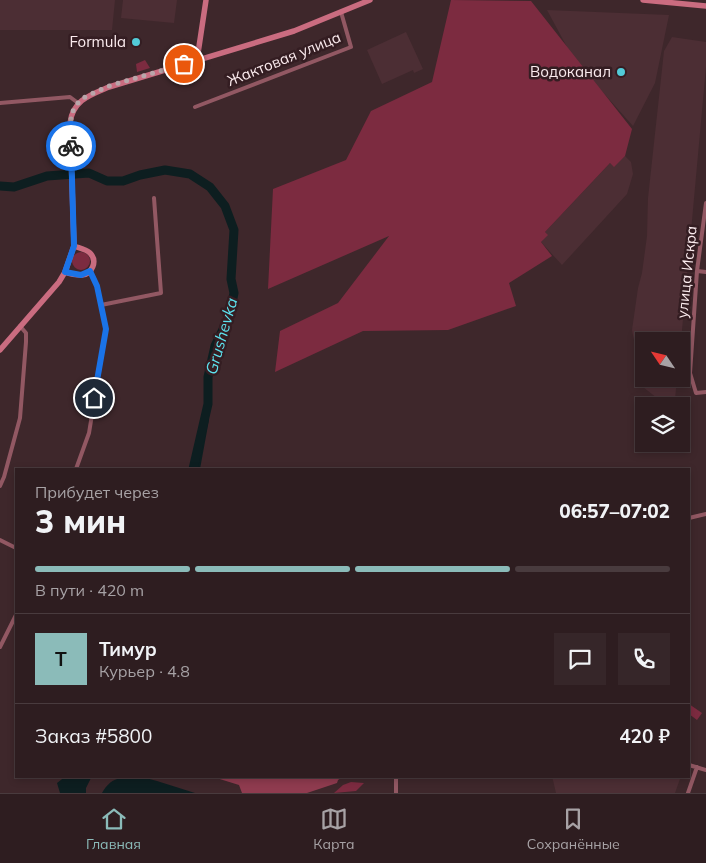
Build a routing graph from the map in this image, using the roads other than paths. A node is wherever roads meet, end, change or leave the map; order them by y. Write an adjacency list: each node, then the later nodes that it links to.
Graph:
1 (206, 0): 7 (main road)
2 (370, 0): 6 (main road)
3 (643, 0): 4 (main road)
4 (657, 1): 5 (main road)
5 (706, 6)
6 (341, 12): 7 (main road); 10 (street, Жактовая улица)
7 (197, 60): 9 (main road)
8 (0, 103): 9 (street)
9 (78, 103): 13 (main road)
10 (195, 107)
11 (154, 198): 18 (street)
12 (706, 203): 15 (street, улица Искра)
13 (74, 246): 14 (main road); 16 (main road)
14 (90, 271): 16 (main road); 18 (street)
15 (697, 271): 17 (street); 21 (street, улица Искра)
16 (65, 272): 19 (main road)
17 (706, 272)
18 (101, 305): 22 (street)
19 (20, 326): 20 (main road); 23 (street)
20 (0, 350)
21 (706, 392)
22 (76, 468)
23 (0, 486)
24 (706, 514): 25 (street)
25 (690, 518)
26 (0, 540): 27 (street)
27 (15, 548)
28 (15, 617): 29 (street)
29 (0, 647)
30 (690, 765): 31 (street)
31 (697, 767): 32 (street); 35 (street)
32 (706, 770)
33 (396, 778): 34 (street)
34 (396, 793)
35 (688, 793)

